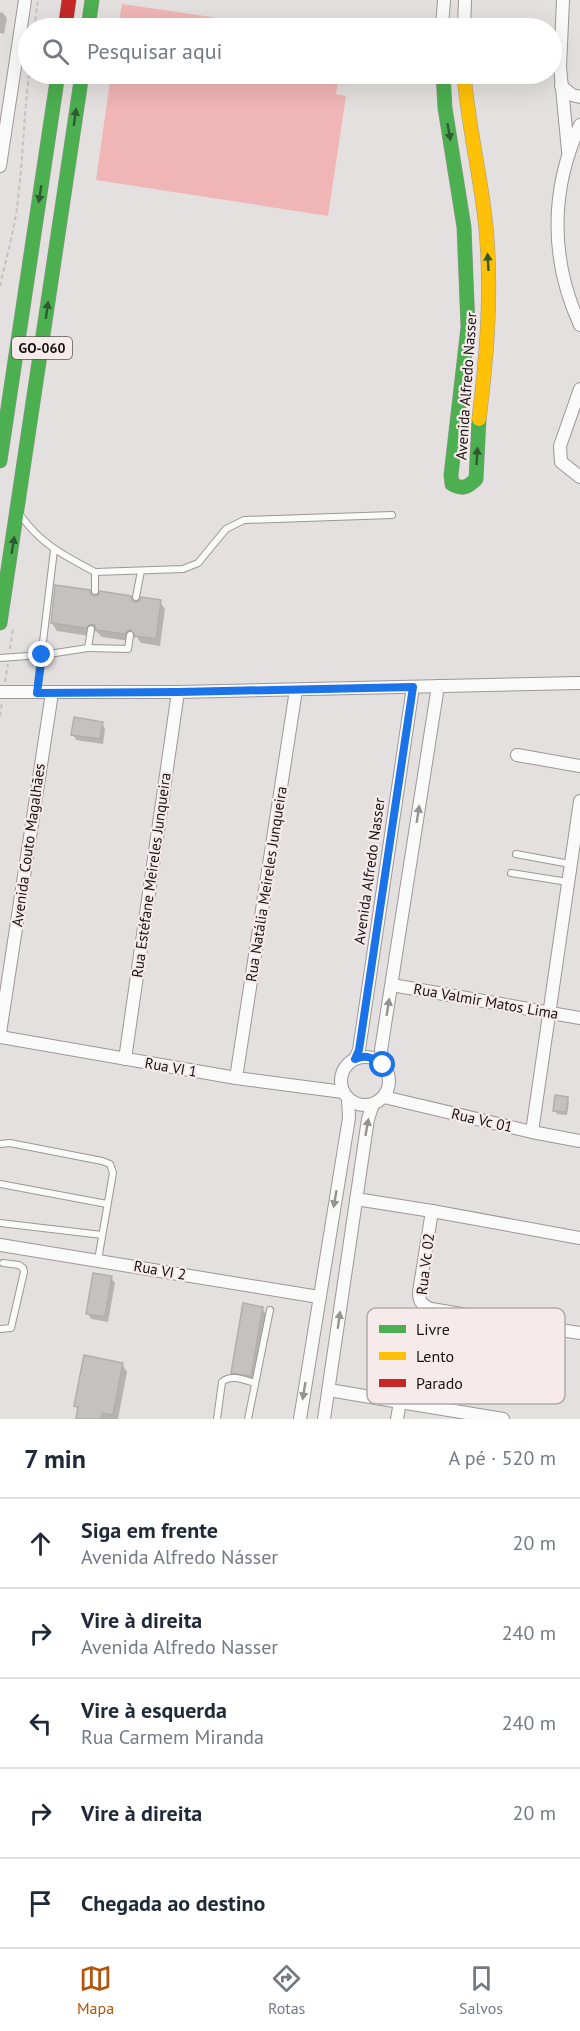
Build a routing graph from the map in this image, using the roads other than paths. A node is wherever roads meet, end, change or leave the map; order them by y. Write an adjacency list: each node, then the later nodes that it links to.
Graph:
1 (25, 0): 7 (street)
2 (69, 0): 8 (main road)
3 (92, 0): 9 (main road)
4 (444, 0): 10 (street)
5 (465, 0): 11 (street)
6 (563, 0): 12 (street)
7 (22, 18)
8 (66, 18)
9 (89, 18)
10 (443, 18)
11 (464, 18)
12 (562, 18)
13 (18, 46): 22 (street)
14 (56, 84): 25 (main road, GO-060 / GO-060, one-way to 25)
15 (81, 84): 27 (main road, GO-060 / GO-060, one-way to 15)
16 (443, 84): 17 (main road, Avenida Alfredo Nasser, one-way to 17)
17 (465, 84)
18 (561, 86): 19 (street); 21 (street)
19 (580, 97)
20 (580, 125): 21 (street)
21 (568, 154): 23 (street)
22 (0, 166)
23 (580, 325)
24 (580, 389): 26 (street)
25 (0, 460)
26 (580, 477)
27 (18, 512): 29 (lane); 34 (main road, GO-060 / GO-060, one-way to 27)
28 (392, 515): 30 (lane)
29 (54, 550): 31 (lane); 38 (lane)
30 (141, 571): 31 (lane); 33 (lane)
31 (95, 572): 32 (lane)
32 (95, 591)
33 (136, 597)
34 (0, 623)
35 (91, 629): 37 (lane)
36 (130, 635): 37 (lane)
37 (88, 648): 38 (lane)
38 (42, 655): 39 (lane); 46 (lane)
39 (0, 658)
40 (580, 683): 41 (street)
41 (438, 686): 42 (street); 55 (street, one-way to 41)
42 (413, 687): 43 (street); 60 (street, Avenida Alfredo Nasser)
43 (296, 690): 45 (street); 62 (street, Rua Natália Meireles Junqueira)
44 (0, 692): 46 (street)
45 (178, 692): 47 (street); 59 (street, Rua Estéfane Meireles Junqueira)
46 (37, 693): 47 (street)
47 (52, 693): 58 (street, Avenida Couto Magalhães)
48 (517, 755): 49 (street)
49 (580, 766)
50 (580, 801): 52 (street)
51 (516, 854): 52 (lane)
52 (570, 864): 54 (street)
53 (511, 873): 54 (lane)
54 (568, 882): 56 (street)
55 (392, 985): 56 (street, Rua Valmir Matos Lima); 61 (street, one-way to 55)
56 (548, 1012): 57 (street, Rua Valmir Matos Lima); 65 (street)
57 (580, 1018)
58 (0, 1035): 59 (street, Rua VI 1)
59 (125, 1059): 62 (street, Rua VI 1)
60 (355, 1059): 61 (street); 63 (street)
61 (383, 1065): 64 (street)
62 (236, 1078): 63 (street, Rua VI 1)
63 (346, 1096): 64 (street); 68 (street)
64 (379, 1101): 65 (street, Rua Vc 01); 69 (street, one-way to 64)
65 (532, 1132): 66 (street, Rua Vc 01)
66 (580, 1141)
67 (0, 1144): 72 (lane)
68 (340, 1174): 69 (street); 80 (street, one-way to 80)
69 (360, 1177): 71 (street)
70 (0, 1184): 72 (lane)
71 (356, 1199): 73 (street); 87 (street, one-way to 71)
72 (107, 1204): 75 (lane)
73 (432, 1211): 76 (street, Rua Vc 02); 81 (street, Rua Vc 02)
74 (0, 1222): 75 (lane)
75 (102, 1235): 78 (lane)
76 (580, 1238)
77 (0, 1245): 78 (street, Rua VI 2)
78 (98, 1260): 80 (street, Rua VI 2)
79 (3, 1263): 83 (lane)
80 (319, 1297): 93 (street, one-way to 93)
81 (436, 1308)
82 (270, 1310): 86 (lane)
83 (0, 1329)
84 (565, 1330): 85 (street, Rua Vc 02)
85 (580, 1333)
86 (255, 1383): 91 (lane); 92 (lane)
87 (329, 1390): 88 (street); 94 (street)
88 (367, 1396)
89 (400, 1404): 95 (street)
90 (412, 1404): 96 (street)
91 (217, 1419)
92 (248, 1419)
93 (300, 1419)
94 (324, 1419)
95 (397, 1419)
96 (503, 1419)

